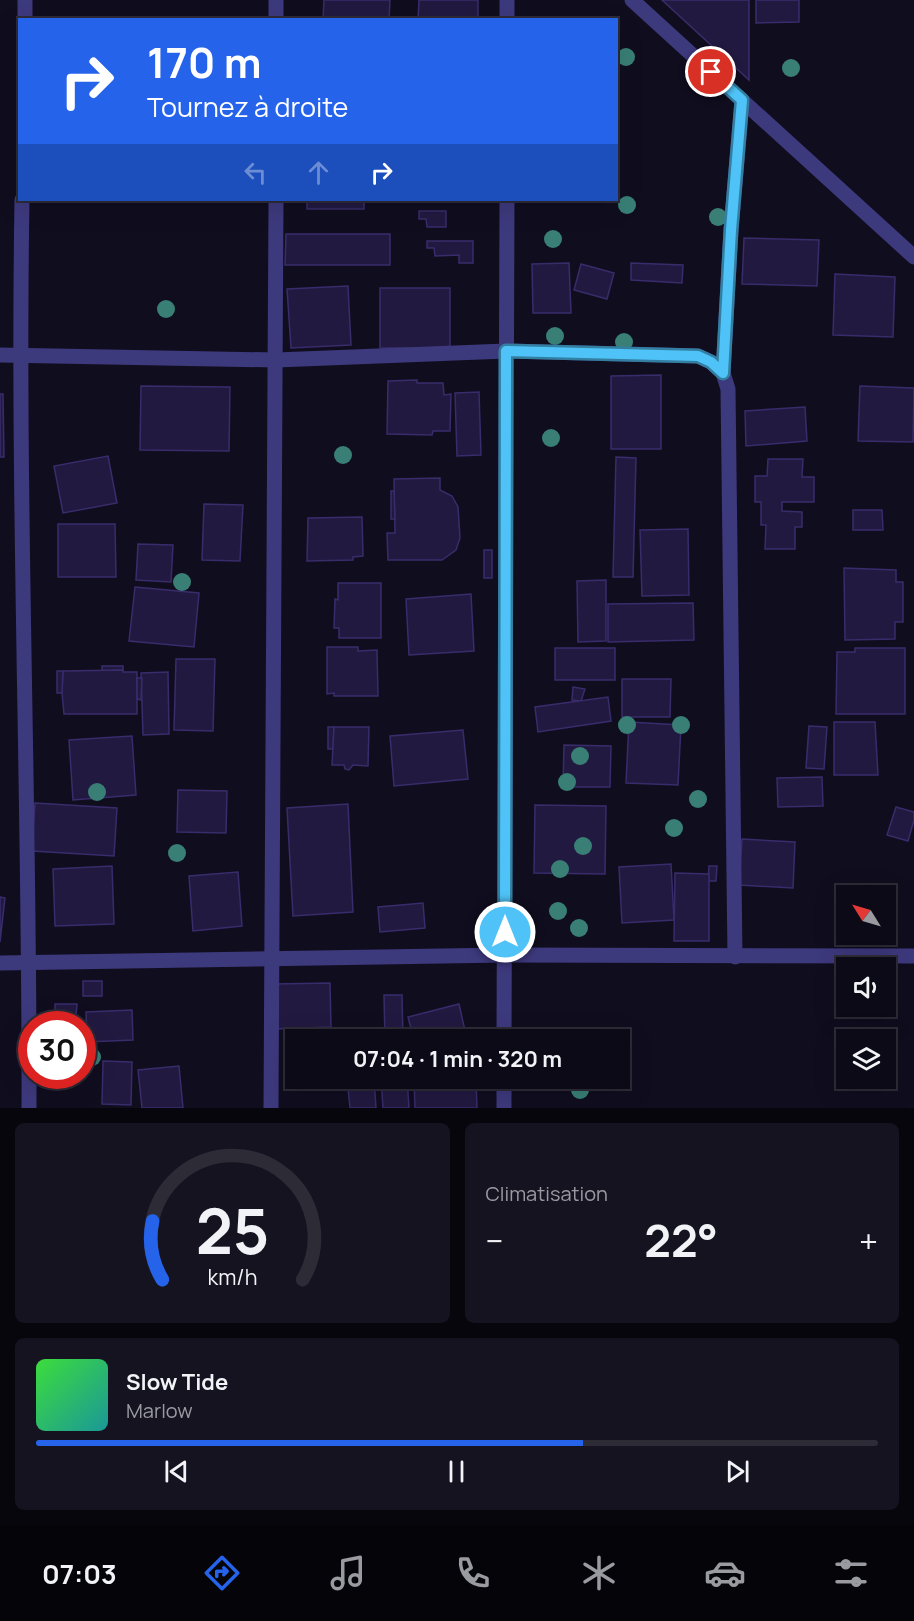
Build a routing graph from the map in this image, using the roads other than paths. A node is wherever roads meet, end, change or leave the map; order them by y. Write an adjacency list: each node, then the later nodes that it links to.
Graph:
1 (25, 0): 5 (street)
2 (276, 0): 6 (street)
3 (507, 0): 7 (street)
4 (632, 0): 8 (street)
5 (25, 18)
6 (276, 18)
7 (507, 18)
8 (742, 100): 12 (street); 17 (street)
9 (22, 201): 15 (street)
10 (276, 201): 16 (street)
11 (507, 201): 13 (street)
12 (914, 257)
13 (506, 351): 16 (street); 17 (street); 18 (street)
14 (0, 355): 15 (street)
15 (19, 355): 16 (street); 23 (street)
16 (276, 360): 21 (street)
17 (723, 373): 20 (street)
18 (505, 955): 20 (street); 21 (street); 24 (street)
19 (914, 956): 20 (street)
20 (735, 957)
21 (270, 959): 23 (street); 27 (street)
22 (0, 963): 23 (street)
23 (30, 963): 26 (street)
24 (504, 1029)
25 (504, 1089): 28 (street)
26 (29, 1108)
27 (270, 1108)
28 (504, 1108)

